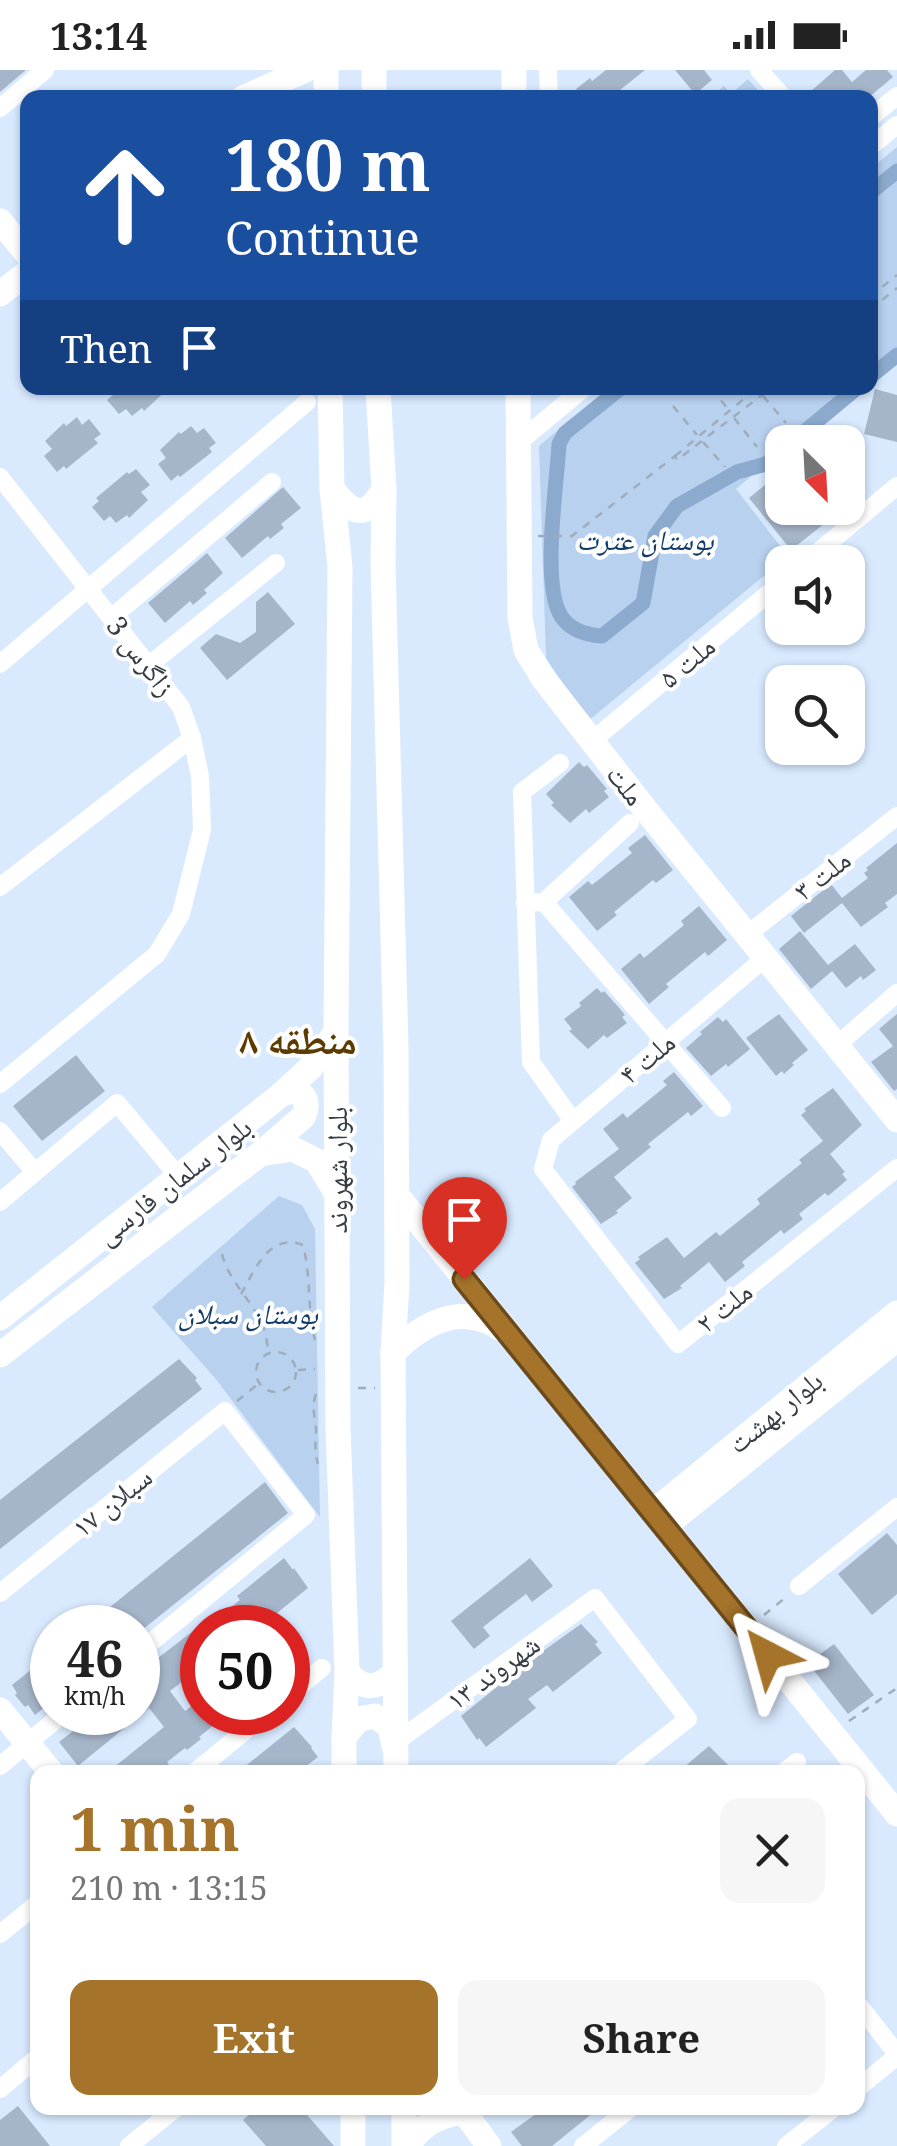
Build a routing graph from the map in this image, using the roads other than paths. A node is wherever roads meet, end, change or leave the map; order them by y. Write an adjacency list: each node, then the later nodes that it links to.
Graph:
1 (45, 70): 3 (street)
2 (305, 70): 4 (main road)
3 (21, 90)
4 (260, 90)
5 (20, 91): 6 (street)
6 (0, 108)
7 (0, 221): 8 (main road)
8 (20, 245)
9 (20, 278): 10 (main road)
10 (0, 294)
11 (330, 395): 21 (main road, بلوار شهروند)
12 (378, 395): 20 (main road)
13 (518, 395): 16 (main road, ملت)
14 (576, 395): 16 (street)
15 (306, 402): 26 (street)
16 (519, 442): 32 (main road, ملت)
17 (0, 479): 26 (street, زاگرس 3)
18 (272, 482): 28 (street)
19 (897, 486): 22 (street)
20 (384, 488): 21 (main road); 24 (main road)
21 (332, 489): 25 (main road, بلوار شهروند)
22 (826, 545)
23 (276, 563): 30 (street)
24 (383, 563): 25 (main road); 56 (main road)
25 (340, 567): 41 (main road, بلوار شهروند)
26 (89, 590): 28 (street, زاگرس 3); 29 (street)
27 (765, 596): 32 (street, ملت ۵)
28 (110, 618): 30 (street, زاگرس 3)
29 (0, 664)
30 (148, 666): 31 (street, زاگرس 3)
31 (192, 738): 36 (street); 44 (street, زاگرس 3)
32 (592, 741): 38 (main road, ملت)
33 (560, 763): 37 (street)
34 (897, 816): 38 (street, ملت ۳)
35 (630, 823): 37 (street)
36 (0, 887)
37 (535, 902): 42 (street); 48 (street)
38 (747, 935): 39 (main road, ملت)
39 (766, 958): 42 (street, ملت ۴); 43 (main road, ملت)
40 (897, 992): 43 (street)
41 (336, 1032): 45 (main road, بلوار سلمان فارسی); 55 (main road, بلوار شهروند)
42 (667, 1042): 46 (street); 48 (street, ملت ۴)
43 (836, 1046): 47 (main road, ملت)
44 (0, 1084)
45 (282, 1094): 50 (main road); 54 (main road, بلوار سلمان فارسی)
46 (722, 1108)
47 (897, 1120)
48 (574, 1121): 51 (street, ملت ۴)
49 (0, 1131): 53 (street)
50 (260, 1154): 55 (main road, بلوار سلمان فارسی); 63 (main road, بلوار سلمان فارسی)
51 (543, 1168): 52 (street, ملت ۲)
52 (897, 1168)
53 (35, 1172): 54 (street); 57 (street)
54 (179, 1176): 59 (main road, بلوار سلمان فارسی)
55 (337, 1194): 69 (main road, بلوار شهروند)
56 (397, 1196): 60 (main road); 62 (main road)
57 (0, 1202)
58 (897, 1313): 65 (main road, بلوار بهشت)
59 (0, 1318)
60 (509, 1335): 62 (main road); 65 (main road)
61 (897, 1339): 65 (main road, بلوار بهشت)
62 (393, 1353): 70 (main road)
63 (0, 1355)
64 (897, 1507): 66 (street)
65 (659, 1519): 82 (main road)
66 (800, 1586)
67 (0, 1592): 68 (street, سبلان ۱۷)
68 (160, 1636)
69 (334, 1670): 70 (main road); 71 (street); 75 (main road, بلوار شهروند)
70 (395, 1673): 77 (main road)
71 (310, 1684)
72 (0, 1710): 76 (main road)
73 (38, 1735): 76 (street)
74 (240, 1735): 79 (street)
75 (344, 1737): 77 (main road); 80 (main road, بلوار شهروند)
76 (27, 1744): 78 (main road); 83 (street)
77 (396, 1755): 81 (street, شهروند ۱۳)
78 (44, 1765)
79 (204, 1765)
80 (344, 1765)
81 (629, 1765)
82 (858, 1765)
83 (0, 1766)
84 (865, 1774): 85 (main road)
85 (897, 1814)
86 (30, 1910): 87 (street)
87 (0, 1934)
88 (865, 2013): 89 (street)
89 (897, 2055): 91 (street)
90 (30, 2065): 92 (street)
91 (865, 2082)
92 (0, 2089)
93 (168, 2115): 100 (street)
94 (353, 2115): 101 (main road)
95 (404, 2115): 102 (main road)
96 (446, 2115): 102 (main road)
97 (466, 2115): 103 (main road)
98 (623, 2115): 104 (street)
99 (825, 2115): 105 (street)
100 (130, 2146)
101 (352, 2146)
102 (406, 2146)
103 (489, 2146)
104 (583, 2146)
105 (786, 2146)

